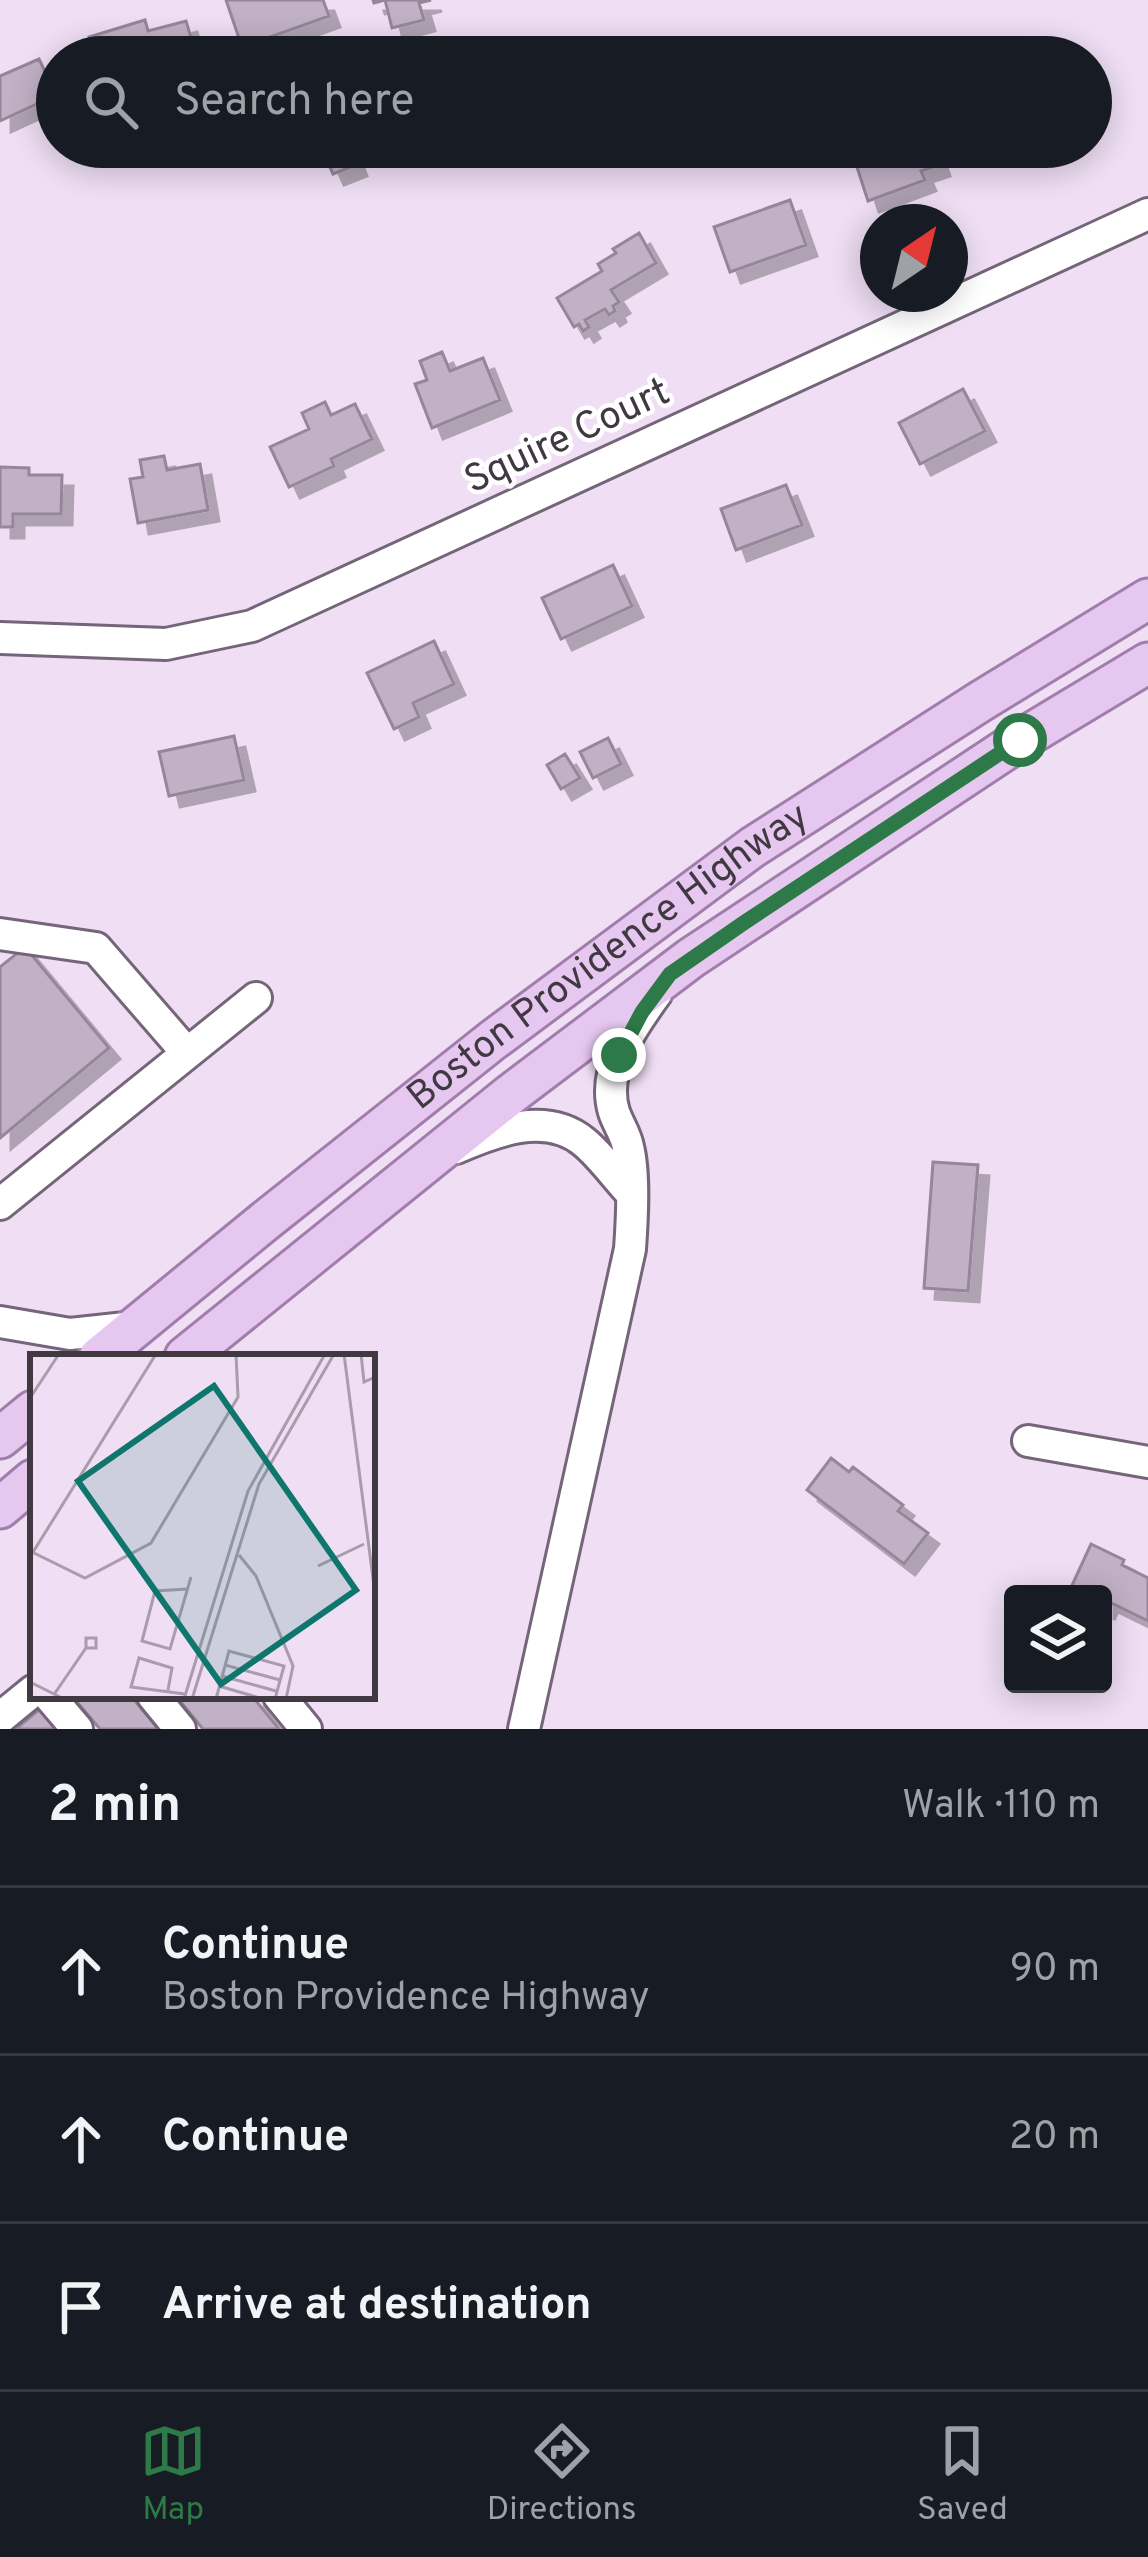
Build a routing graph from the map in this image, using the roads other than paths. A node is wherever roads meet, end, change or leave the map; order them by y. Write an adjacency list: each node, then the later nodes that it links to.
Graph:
1 (1148, 214): 3 (street, Squire Court)
2 (1148, 599): 13 (main road, Boston Providence Highway)
3 (0, 638)
4 (1148, 663): 6 (main road, Boston Providence Highway)
5 (0, 934): 8 (street)
6 (670, 974): 9 (main road, Boston Providence Highway); 10 (street)
7 (256, 998): 8 (street)
8 (187, 1053): 11 (street)
9 (428, 1160): 10 (street); 15 (main road, Boston Providence Highway)
10 (630, 1192): 30 (street)
11 (0, 1204)
12 (0, 1322): 13 (street)
13 (135, 1327): 14 (main road, Boston Providence Highway)
14 (103, 1354)
15 (189, 1354)
16 (30, 1413): 17 (main road)
17 (0, 1438)
18 (1028, 1441): 19 (street)
19 (1148, 1462)
20 (30, 1483): 21 (main road)
21 (0, 1508)
22 (30, 1693): 26 (street)
23 (52, 1699): 27 (street)
24 (155, 1699): 28 (street)
25 (281, 1699): 29 (street)
26 (0, 1718)
27 (76, 1729)
28 (180, 1729)
29 (306, 1729)
30 (524, 1729)

